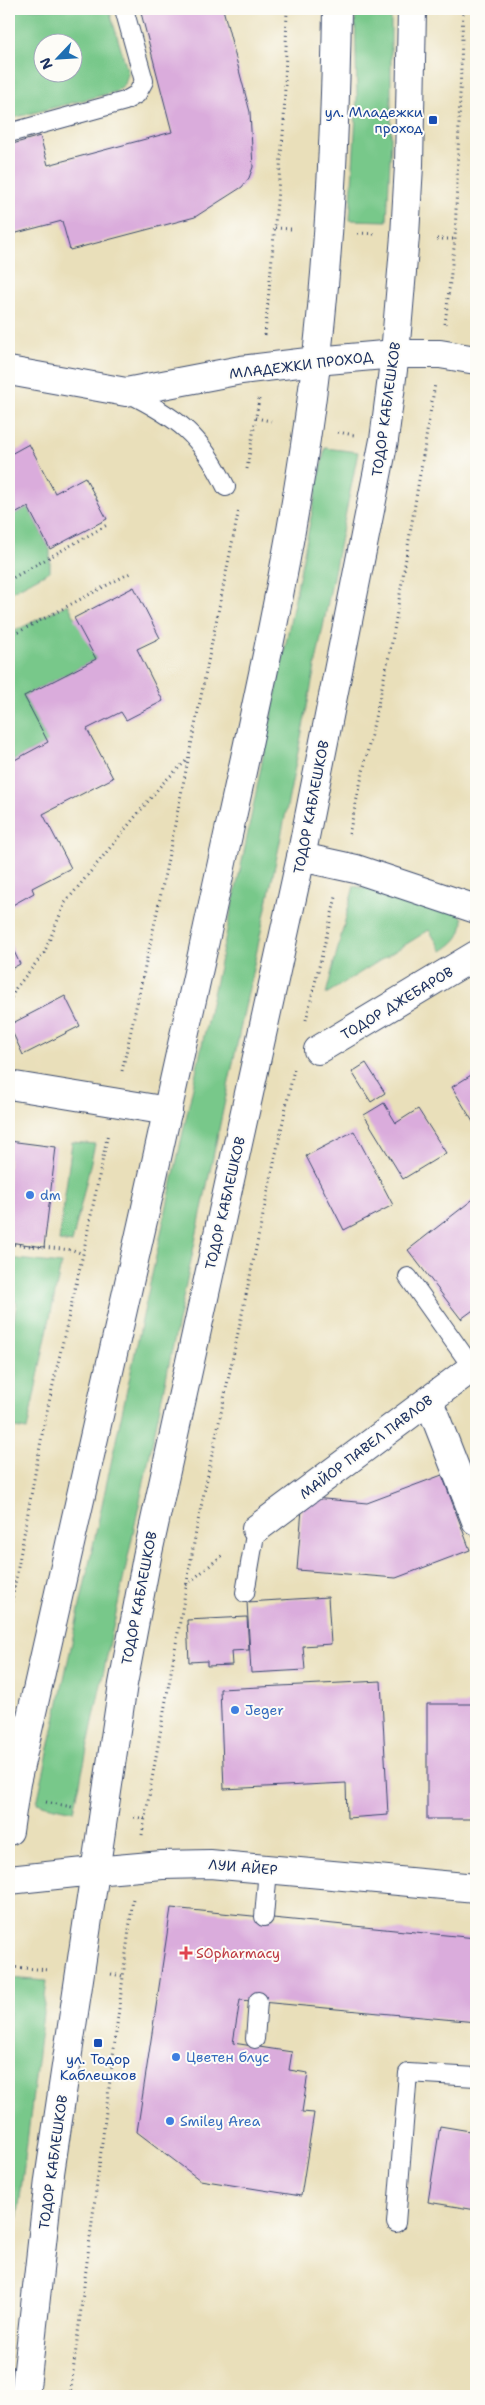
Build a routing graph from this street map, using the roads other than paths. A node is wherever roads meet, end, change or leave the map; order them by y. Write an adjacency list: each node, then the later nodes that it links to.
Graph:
1 (124, 9): 4 (lane)
2 (337, 9): 7 (main road)
3 (412, 9): 5 (main road, ТОДОР КАБЛЕШКОВ)
4 (9, 133)
5 (395, 354): 6 (main road, МЛАДЕЖКИ ПРОХОД); 7 (main road, МЛАДЕЖКИ ПРОХОД); 11 (main road, ТОДОР КАБЛЕШКОВ)
6 (476, 360)
7 (316, 361): 9 (main road, МЛАДЕЖКИ ПРОХОД); 16 (main road)
8 (9, 371): 9 (main road)
9 (126, 392): 10 (lane)
10 (226, 487)
11 (301, 857): 12 (main road); 25 (main road, ТОДОР КАБЛЕШКОВ)
12 (476, 908)
13 (476, 955): 14 (main road, ТОДОР ДЖЕБАРОВ)
14 (318, 1050)
15 (9, 1085): 16 (main road)
16 (168, 1111): 23 (main road)
17 (408, 1277): 18 (lane)
18 (474, 1366): 19 (main road, МАЙОР ПАВЕЛ ПАВЛОВ)
19 (429, 1401): 20 (main road); 21 (main road, МАЙОР ПАВЕЛ ПАВЛОВ)
20 (476, 1521)
21 (256, 1529): 22 (lane)
22 (245, 1593)
23 (9, 1830)
24 (268, 1869): 25 (main road, ЛУИ АЙЕР); 27 (main road, ЛУИ АЙЕР); 28 (lane)
25 (94, 1871): 26 (main road, ЛУИ АЙЕР); 33 (main road, ТОДОР КАБЛЕШКОВ)
26 (9, 1880)
27 (476, 1888)
28 (264, 1917)
29 (258, 2001): 30 (lane)
30 (255, 2039)
31 (476, 2077): 32 (lane)
32 (396, 2223)
33 (25, 2396)

